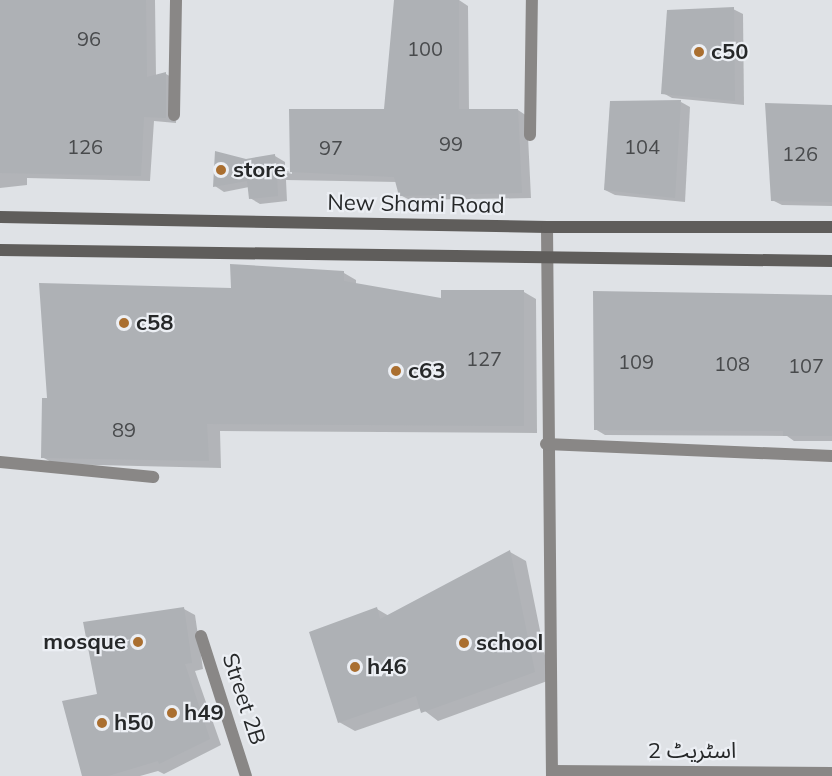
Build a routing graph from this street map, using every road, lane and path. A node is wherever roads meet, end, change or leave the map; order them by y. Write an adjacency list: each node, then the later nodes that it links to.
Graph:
1 (176, 0): 3 (street)
2 (532, 0): 4 (street)
3 (174, 115)
4 (530, 135)
5 (0, 217): 6 (street, New Shami Road)
6 (548, 227): 7 (street, New Shami Road); 9 (street)
7 (832, 227)
8 (0, 250): 9 (street)
9 (547, 259): 10 (street); 11 (street)
10 (832, 261)
11 (546, 444): 12 (street); 17 (street)
12 (832, 456)
13 (0, 462): 14 (street)
14 (153, 477)
15 (201, 636): 18 (street, Street 2B)
16 (832, 773): 17 (street, اسٹریٹ 2)
17 (552, 774)
18 (246, 776)

